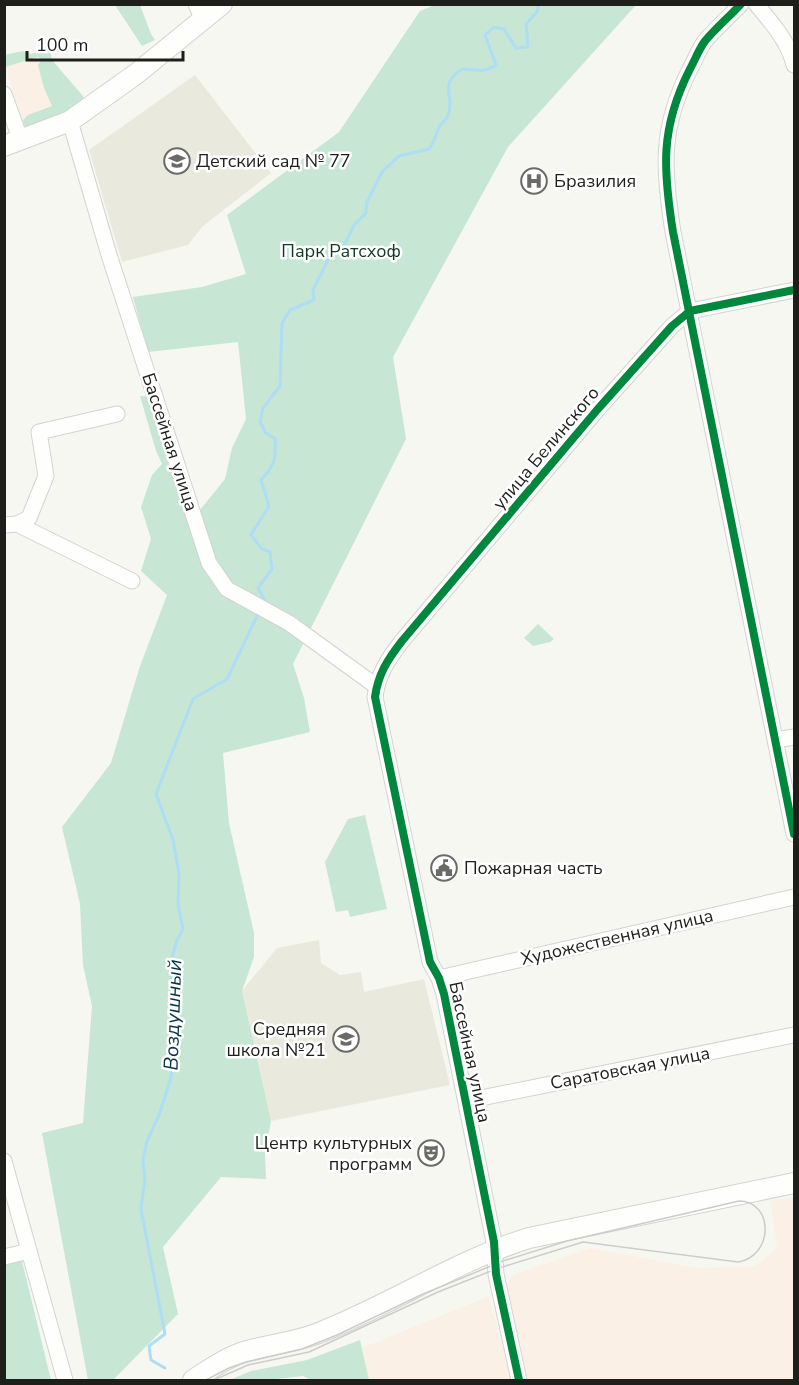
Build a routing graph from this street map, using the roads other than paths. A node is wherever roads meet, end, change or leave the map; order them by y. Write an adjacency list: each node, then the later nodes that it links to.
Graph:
1 (222, 4): 4 (main road)
2 (741, 4): 10 (street)
3 (756, 4): 5 (street)
4 (200, 13): 7 (main road)
5 (795, 65)
6 (4, 94): 8 (street)
7 (70, 121): 8 (main road); 14 (street, Бассейная улица)
8 (13, 143)
9 (795, 290): 10 (street)
10 (690, 311): 14 (street, улица Белинского); 16 (street)
11 (117, 414): 12 (street)
12 (11, 525): 13 (street)
13 (132, 581)
14 (376, 691): 19 (street, Бассейная улица)
15 (795, 737): 16 (street)
16 (776, 740): 17 (street)
17 (795, 834)
18 (795, 897): 19 (street, Художественная улица)
19 (439, 978): 21 (street, Бассейная улица)
20 (795, 1035): 21 (street, Саратовская улица)
21 (466, 1101): 24 (street, Бассейная улица)
22 (4, 1161): 25 (street)
23 (795, 1183): 24 (main road)
24 (495, 1250): 28 (main road); 29 (street, Бассейная улица)
25 (29, 1251): 26 (street); 27 (street)
26 (4, 1257)
27 (65, 1380)
28 (193, 1380)
29 (519, 1380)

